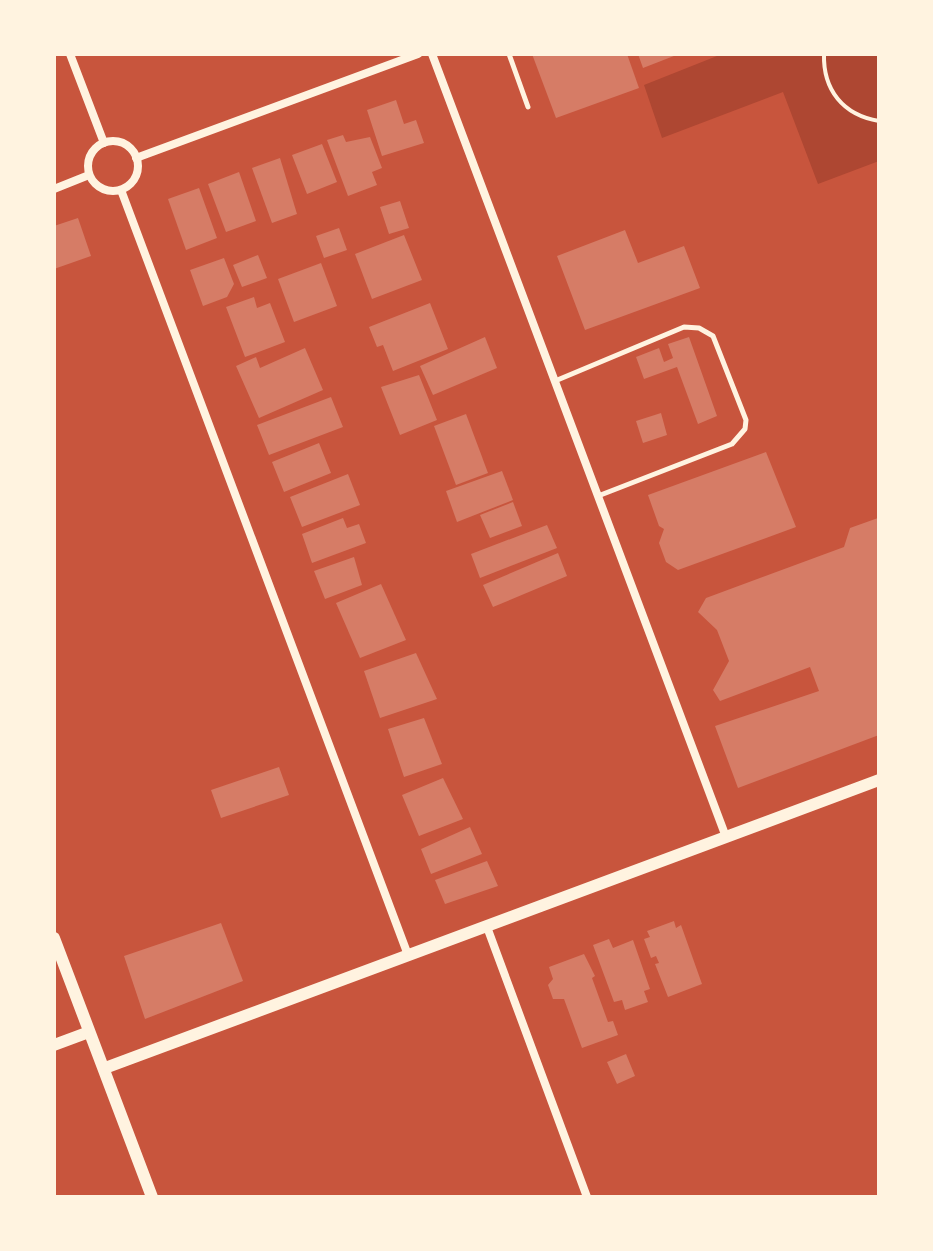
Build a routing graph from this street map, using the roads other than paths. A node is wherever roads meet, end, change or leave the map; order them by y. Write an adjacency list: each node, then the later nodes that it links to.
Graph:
1 (70, 54): 6 (street)
2 (418, 54): 7 (street)
3 (432, 54): 11 (street)
4 (509, 54): 5 (lane)
5 (528, 107)
6 (104, 143): 7 (street); 8 (street)
7 (136, 158): 10 (street)
8 (89, 175): 9 (street); 10 (street)
9 (54, 189)
10 (121, 190): 17 (street)
11 (555, 381): 12 (street); 12 (lane)
12 (598, 496): 14 (street)
13 (879, 780): 14 (street)
14 (726, 837): 15 (street)
15 (487, 927): 17 (street); 22 (street)
16 (54, 938): 18 (street)
17 (408, 955): 20 (street)
18 (89, 1032): 19 (street); 20 (street)
19 (54, 1045)
20 (105, 1068): 21 (street)
21 (152, 1197)
22 (587, 1197)

